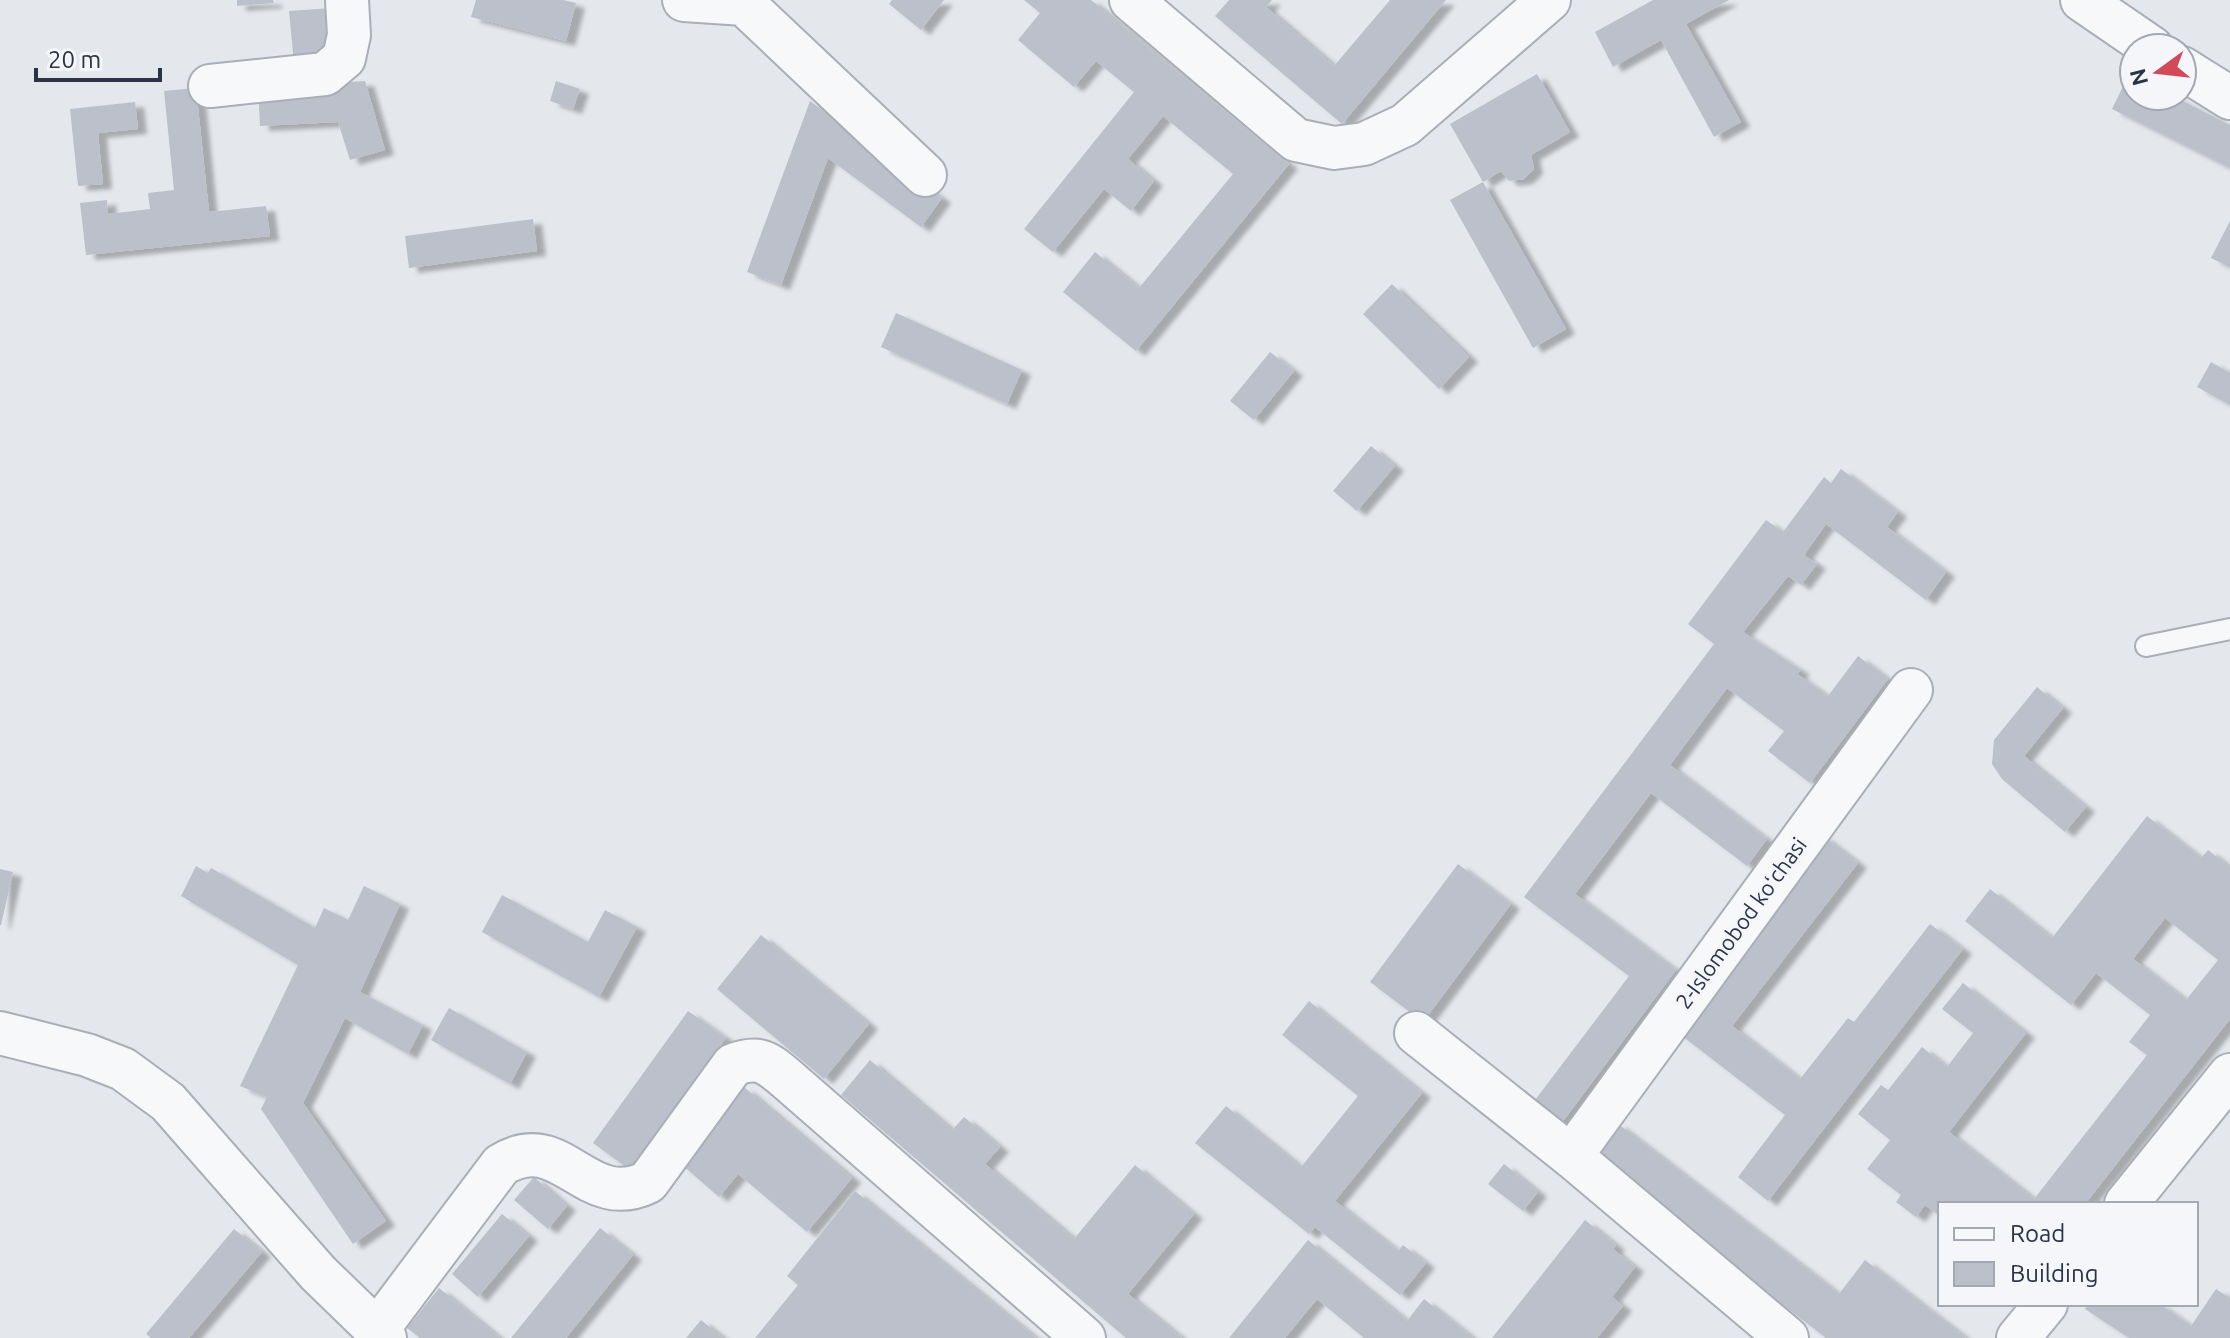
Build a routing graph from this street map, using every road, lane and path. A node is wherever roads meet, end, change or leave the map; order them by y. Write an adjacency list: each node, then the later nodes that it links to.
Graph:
1 (347, 0): 8 (street)
2 (684, 0): 10 (street)
3 (1131, 0): 4 (street)
4 (1549, 0)
5 (2082, 0): 6 (street)
6 (2129, 32)
7 (2198, 78): 9 (street)
8 (210, 86)
9 (2230, 98)
10 (925, 175)
11 (2230, 629): 12 (lane)
12 (2146, 646)
13 (1911, 690): 17 (street, 2-Islomobod koʻchasi)
14 (0, 1033): 20 (street)
15 (1416, 1033): 17 (street)
16 (2230, 1075): 18 (street)
17 (1571, 1156): 22 (street)
18 (2128, 1202)
19 (2044, 1306): 23 (street)
20 (381, 1334): 21 (street)
21 (1084, 1338)
22 (1787, 1338)
23 (2018, 1338)

